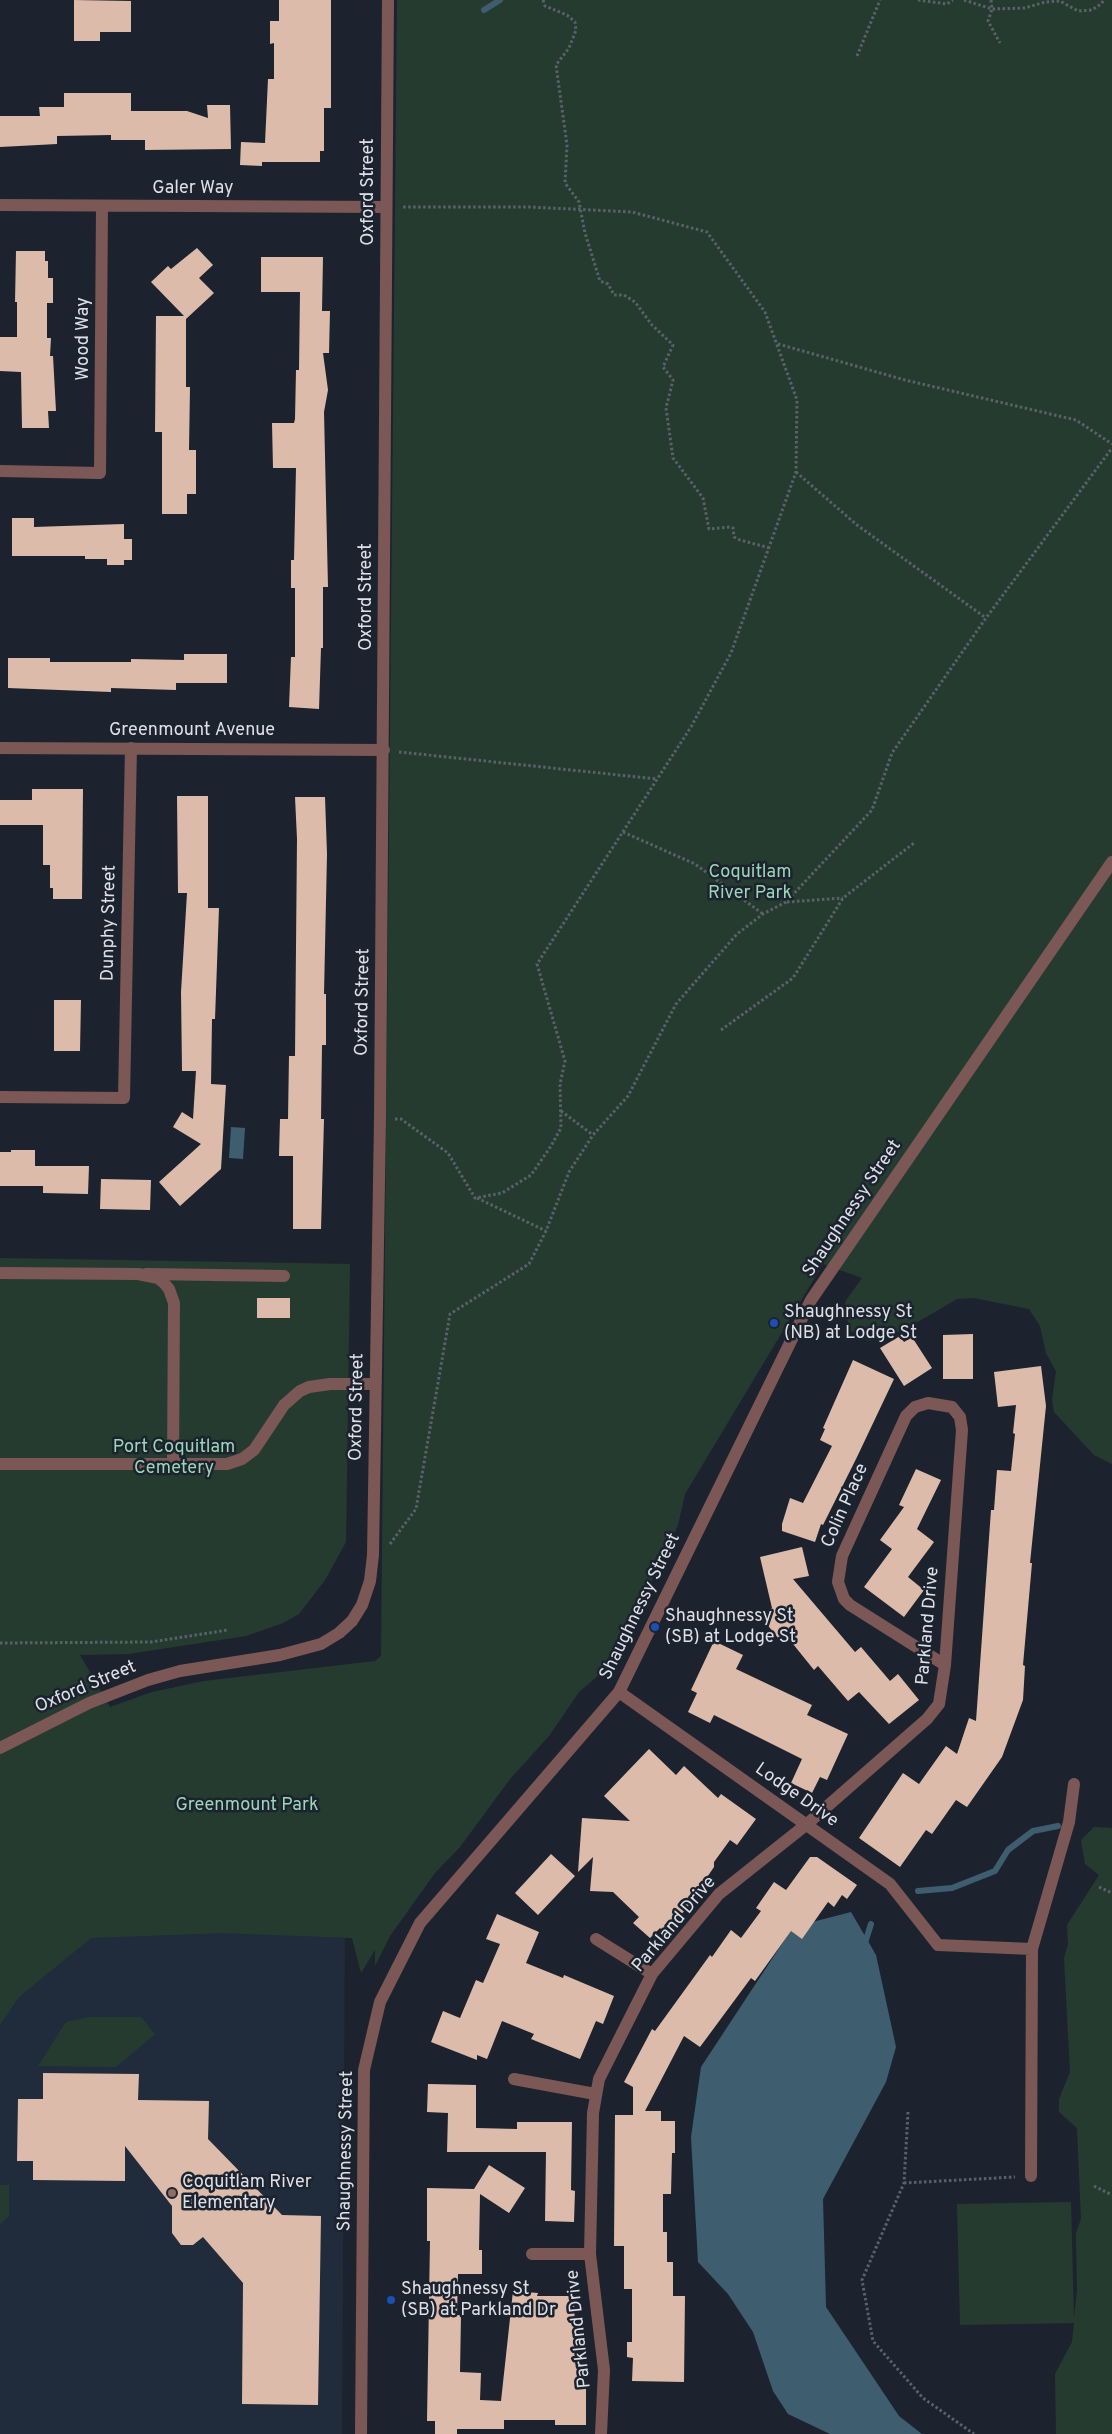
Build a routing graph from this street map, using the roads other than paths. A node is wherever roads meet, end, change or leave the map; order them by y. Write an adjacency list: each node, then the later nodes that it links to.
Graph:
1 (388, 0): 4 (street, Oxford Street)
2 (0, 205): 3 (street, Galer Way)
3 (102, 206): 4 (street, Galer Way); 5 (street, Wood Way)
4 (386, 207): 8 (street, Oxford Street)
5 (0, 471)
6 (0, 748): 7 (street, Greenmount Avenue)
7 (131, 748): 8 (street, Greenmount Avenue); 10 (street, Dunphy Street)
8 (384, 750): 14 (street, Oxford Street)
9 (1112, 862): 19 (street, Shaughnessy Street)
10 (0, 1097)
11 (0, 1273): 12 (street)
12 (138, 1274): 13 (street); 17 (street)
13 (284, 1276)
14 (375, 1384): 17 (street); 20 (street, Oxford Street)
15 (962, 1430): 18 (street, Parkland Drive); 18 (street, Colin Place)
16 (0, 1464): 17 (street)
17 (173, 1465)
18 (944, 1665): 22 (street, Parkland Drive)
19 (619, 1692): 22 (street, Lodge Drive); 31 (street, Shaughnessy Street)
20 (0, 1748)
21 (1074, 1784): 24 (street)
22 (807, 1824): 24 (street, Lodge Drive); 25 (street, Parkland Drive)
23 (596, 1939): 25 (street)
24 (1032, 1949): 28 (street)
25 (652, 1974): 27 (street, Parkland Drive)
26 (514, 2078): 27 (street)
27 (595, 2094): 30 (street, Parkland Drive)
28 (1031, 2176)
29 (532, 2254): 30 (street)
30 (590, 2254): 32 (street, Parkland Drive)
31 (361, 2434)
32 (601, 2434)

